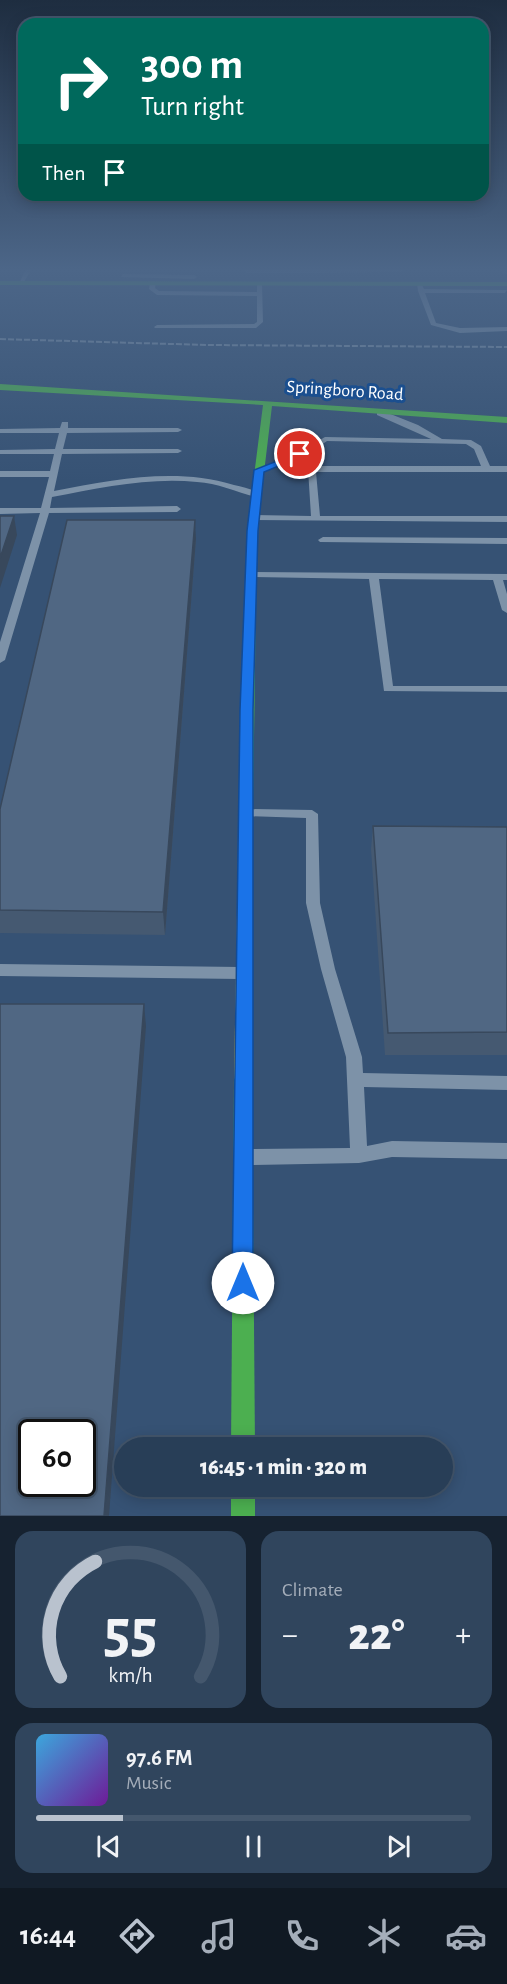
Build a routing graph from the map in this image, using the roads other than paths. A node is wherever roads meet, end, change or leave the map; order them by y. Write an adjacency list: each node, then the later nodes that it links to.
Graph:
1 (0, 387): 2 (main road, Springboro Road)
2 (268, 403): 3 (main road, Springboro Road); 16 (main road)
3 (376, 411): 4 (main road, Springboro Road); 8 (lane)
4 (507, 420)
5 (64, 428): 6 (lane); 7 (lane); 11 (lane)
6 (178, 430)
7 (0, 431)
8 (441, 444): 12 (lane); 13 (lane)
9 (178, 451): 11 (lane)
10 (0, 452): 11 (lane)
11 (59, 452): 18 (lane)
12 (300, 454): 14 (lane); 16 (lane)
13 (486, 468): 14 (lane); 15 (lane)
14 (312, 469): 25 (lane)
15 (507, 469)
16 (259, 470): 19 (main road)
17 (0, 474): 18 (lane)
18 (53, 474): 20 (lane)
19 (256, 494): 20 (lane); 24 (main road)
20 (48, 495): 22 (lane)
21 (177, 509): 22 (lane)
22 (45, 510): 23 (lane); 33 (lane)
23 (0, 511)
24 (254, 518): 25 (lane); 29 (main road)
25 (316, 518): 26 (lane)
26 (507, 519)
27 (323, 540): 28 (lane)
28 (507, 542)
29 (251, 575): 30 (lane); 35 (main road)
30 (374, 577): 31 (lane); 34 (lane)
31 (502, 577): 32 (lane)
32 (507, 610)
33 (0, 660)
34 (507, 689)
35 (246, 813): 37 (main road); 38 (lane)
36 (0, 970): 37 (lane)
37 (244, 973): 42 (main road)
38 (356, 1080): 39 (lane); 41 (lane)
39 (507, 1083)
40 (507, 1151): 41 (lane)
41 (359, 1155): 42 (lane)
42 (243, 1157): 43 (main road)
43 (243, 1437)
44 (243, 1497): 45 (main road)
45 (243, 1516)

